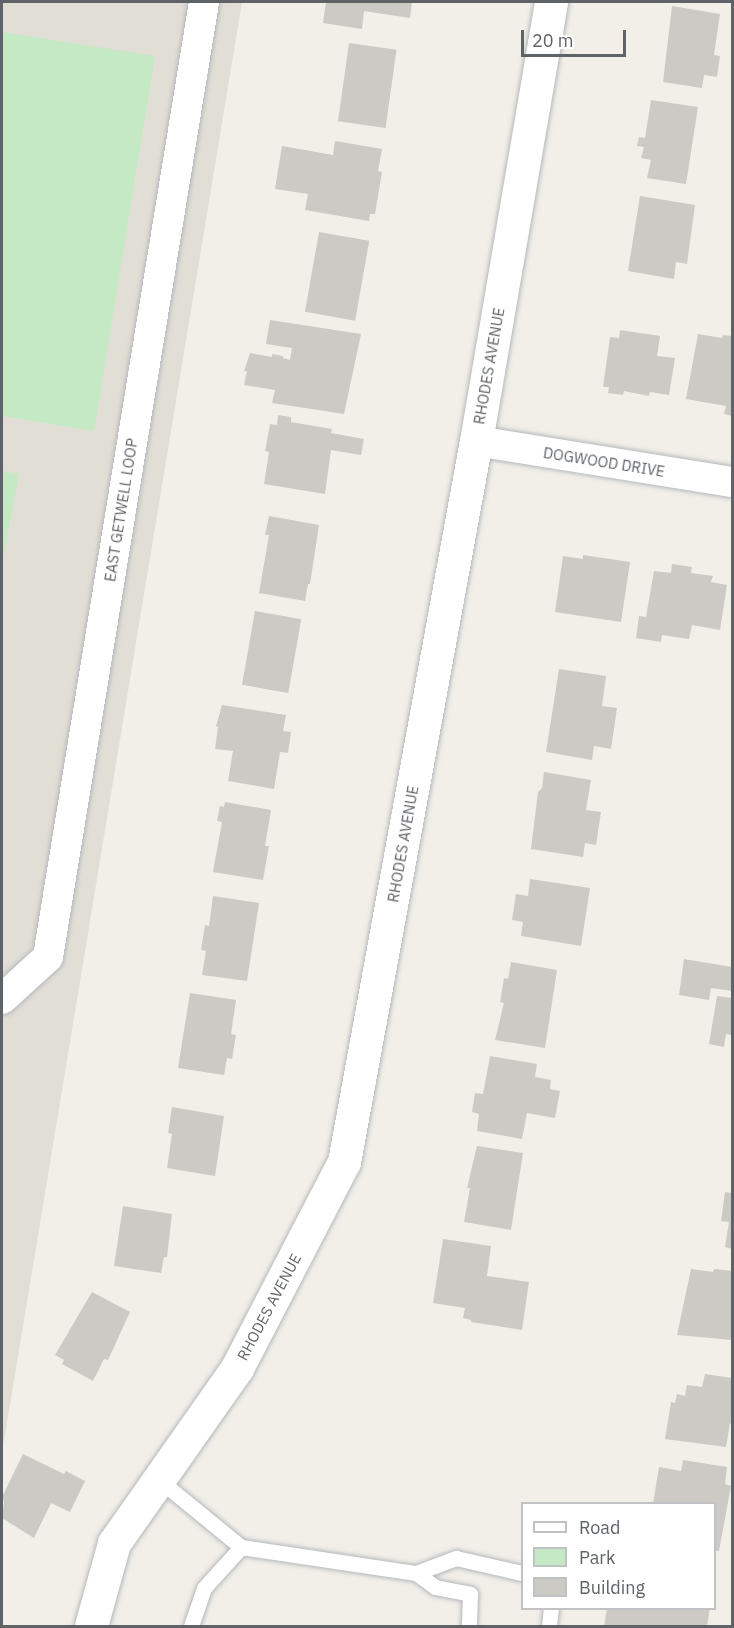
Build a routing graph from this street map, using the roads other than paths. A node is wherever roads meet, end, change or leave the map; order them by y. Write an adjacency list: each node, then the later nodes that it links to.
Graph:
1 (204, 2): 5 (street, EAST GETWELL LOOP)
2 (551, 2): 3 (main road, RHODES AVENUE)
3 (476, 441): 4 (street, DOGWOOD DRIVE); 6 (main road, RHODES AVENUE)
4 (732, 482)
5 (2, 999)
6 (158, 1479): 7 (lane); 11 (main road, RHODES AVENUE)
7 (241, 1547): 8 (lane); 12 (lane)
8 (416, 1573): 9 (lane); 13 (lane)
9 (521, 1573)
10 (551, 1610): 14 (lane)
11 (91, 1626)
12 (191, 1626)
13 (469, 1626)
14 (549, 1626)

